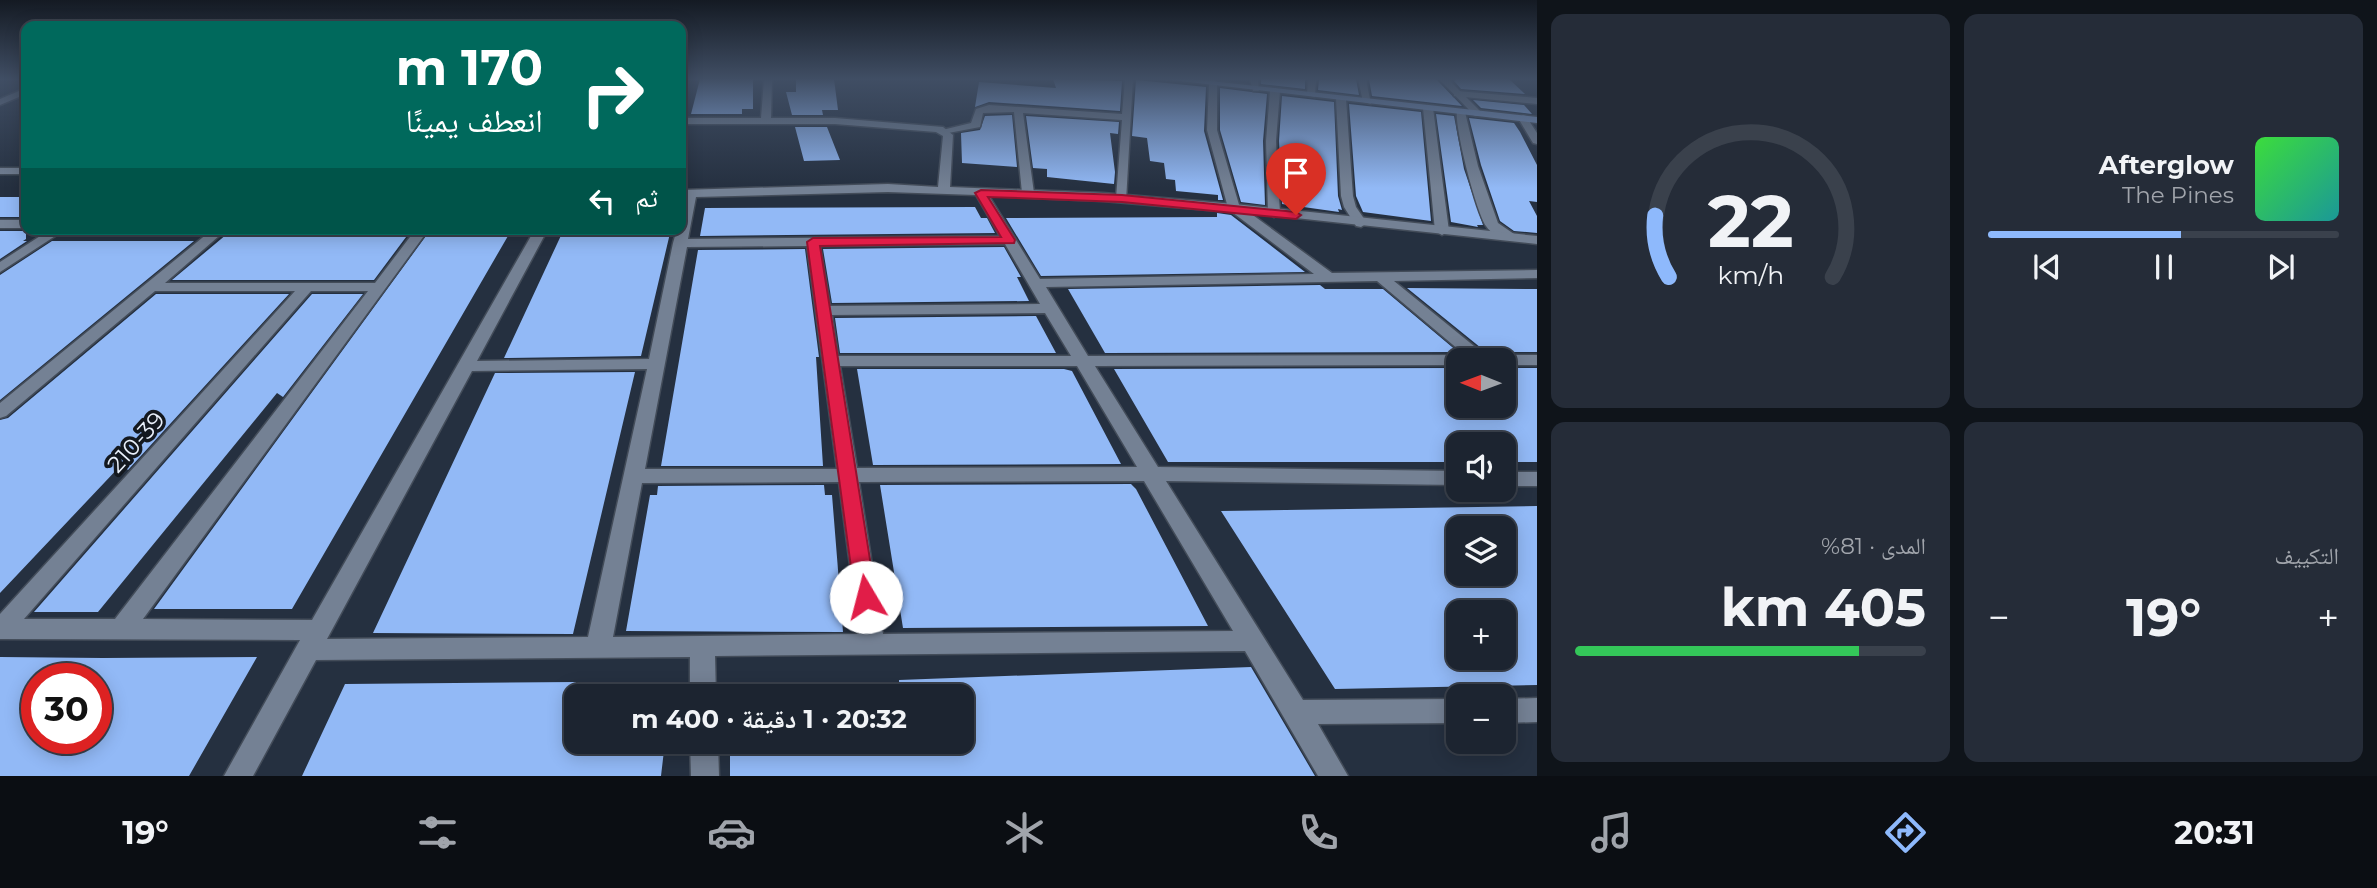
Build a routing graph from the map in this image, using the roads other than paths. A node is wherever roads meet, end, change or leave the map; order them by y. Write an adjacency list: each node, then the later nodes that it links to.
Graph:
1 (766, 115): 13 (street)
2 (978, 115): 16 (street)
3 (1019, 115): 22 (street)
4 (1103, 115): 11 (street)
5 (1212, 115): 25 (street)
6 (1273, 115): 26 (street)
7 (1342, 115): 27 (street)
8 (1429, 115): 30 (street)
9 (1461, 115): 36 (street)
10 (1492, 115): 12 (main road)
11 (1127, 117): 24 (street)
12 (1523, 118): 14 (main road); 17 (street)
13 (766, 119): 15 (street); 16 (street)
14 (1537, 120)
15 (686, 121)
16 (943, 131): 20 (street)
17 (1537, 141)
18 (0, 171): 19 (street)
19 (21, 171)
20 (944, 191): 21 (street); 23 (street)
21 (981, 193): 22 (street); 37 (street)
22 (1028, 193): 24 (street)
23 (686, 194)
24 (1122, 198): 25 (street)
25 (1234, 208): 26 (street); 44 (street)
26 (1274, 213): 27 (street)
27 (1361, 223): 30 (street)
28 (0, 224): 29 (street)
29 (21, 224)
30 (1442, 231): 36 (street)
31 (51, 235): 41 (street)
32 (214, 235): 46 (street)
33 (419, 235): 48 (street)
34 (539, 235): 58 (street)
35 (681, 235): 40 (street)
36 (1509, 237): 38 (street)
37 (1009, 240): 39 (street); 45 (street)
38 (1537, 240)
39 (813, 242): 40 (street); 50 (street)
40 (680, 243): 57 (street)
41 (0, 268)
42 (1537, 274): 43 (street)
43 (1382, 278): 44 (street); 51 (street)
44 (1330, 279): 45 (street)
45 (1035, 283): 49 (street)
46 (151, 287): 47 (street); 59 (street)
47 (307, 287): 48 (street); 66 (street, 210-39)
48 (380, 287): 67 (street)
49 (1050, 308): 50 (street); 56 (street)
50 (824, 311): 55 (street)
51 (1467, 348)
52 (1446, 360): 56 (street)
53 (1516, 360): 54 (street)
54 (1537, 360)
55 (831, 361): 56 (street); 62 (street)
56 (1082, 361): 60 (street)
57 (656, 364): 58 (street); 61 (street)
58 (466, 366): 68 (street)
59 (0, 412)
60 (1151, 474): 62 (street); 63 (street); 69 (street)
61 (634, 476): 62 (street); 72 (street)
62 (848, 476): 71 (street)
63 (1446, 478)
64 (1516, 479): 65 (street)
65 (1537, 479)
66 (0, 629): 67 (street)
67 (122, 629): 68 (street)
68 (314, 640): 72 (street); 79 (street)
69 (1252, 641): 71 (street); 77 (street)
70 (702, 646): 71 (street); 72 (street); 73 (street)
71 (873, 646)
72 (598, 648)
73 (703, 684)
74 (1516, 710): 75 (street)
75 (1537, 710)
76 (1446, 711): 77 (street)
77 (1295, 712): 81 (street)
78 (704, 754): 80 (street)
79 (238, 776)
80 (705, 776)
81 (1334, 776)

